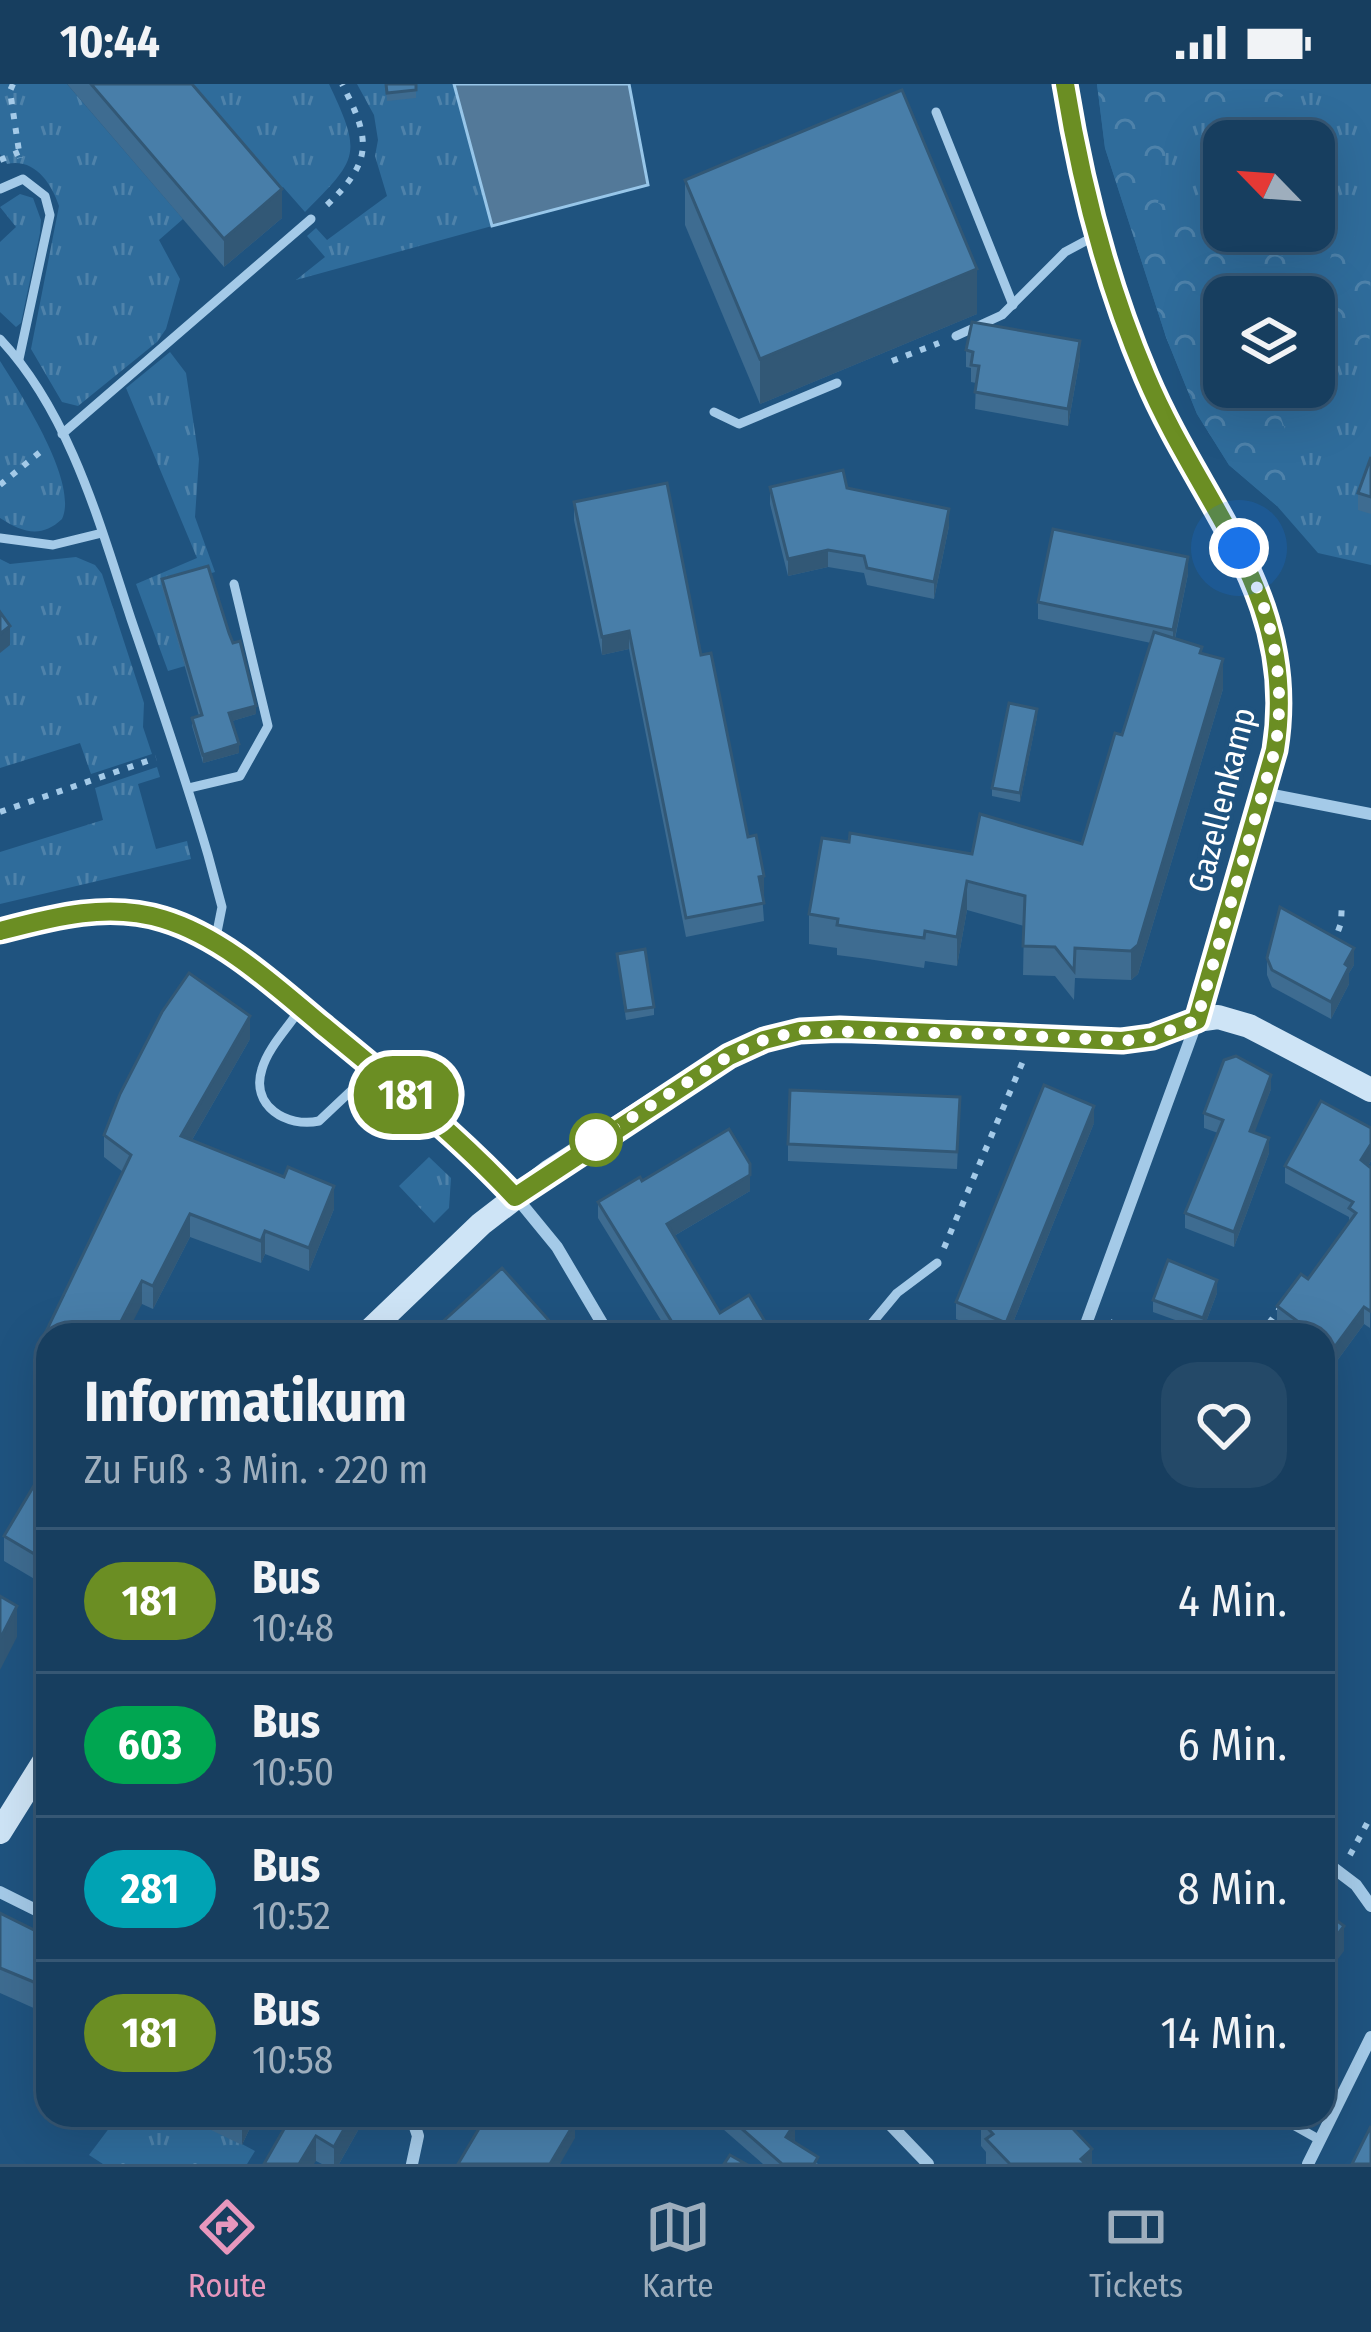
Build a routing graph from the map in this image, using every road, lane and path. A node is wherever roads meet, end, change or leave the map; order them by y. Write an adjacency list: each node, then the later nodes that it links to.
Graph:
1 (13, 84): 5 (path)
2 (342, 84): 9 (path)
3 (1065, 84): 10 (street, Gazellenkamp)
4 (936, 112): 11 (lane)
5 (19, 152): 6 (path); 7 (path)
6 (0, 160)
7 (22, 179): 8 (lane); 14 (lane)
8 (0, 189)
9 (311, 220): 18 (lane)
10 (1098, 234): 11 (lane); 25 (street, Gazellenkamp)
11 (1013, 305): 12 (lane)
12 (956, 336): 15 (path)
13 (0, 339): 14 (lane)
14 (19, 359): 18 (lane)
15 (892, 361)
16 (837, 383): 17 (lane)
17 (714, 412)
18 (62, 434): 19 (path); 20 (lane)
19 (0, 485)
20 (102, 533): 21 (lane); 23 (lane)
21 (0, 538)
22 (234, 584): 24 (lane)
23 (176, 751): 24 (lane); 26 (path)
24 (189, 788): 31 (lane)
25 (1262, 793): 27 (street); 33 (street, Gazellenkamp)
26 (0, 812)
27 (1371, 814)
28 (1342, 902): 30 (path)
29 (0, 931): 31 (street)
30 (1319, 941)
31 (213, 942): 32 (street)
32 (301, 1008): 35 (street); 35 (lane)
33 (1197, 1020): 34 (street); 36 (street); 40 (street, Gazellenkamp)
34 (1034, 1035): 37 (street); 38 (path)
35 (375, 1069): 37 (street)
36 (1371, 1090)
37 (515, 1197): 41 (street); 42 (street)
38 (938, 1262): 43 (lane)
39 (1291, 1294): 46 (path)
40 (1090, 1314): 44 (street, Gazellenkamp); 45 (path)
41 (378, 1323)
42 (602, 1323)
43 (872, 1323)
44 (1087, 1323)
45 (1111, 1323)
46 (1270, 1323)
47 (36, 1774): 49 (street)
48 (1371, 1816): 51 (path)
49 (0, 1832)
50 (1335, 1868): 51 (street)
51 (1341, 1872): 53 (street)
52 (0, 1892): 54 (street)
53 (1371, 1906)
54 (36, 1910)
55 (1371, 2037): 56 (street)
56 (1335, 2110)
57 (415, 2127): 62 (street)
58 (893, 2127): 63 (street)
59 (1297, 2127): 61 (lane)
60 (1326, 2127): 61 (street)
61 (1320, 2140): 64 (street)
62 (412, 2164)
63 (928, 2164)
64 (1308, 2164)

